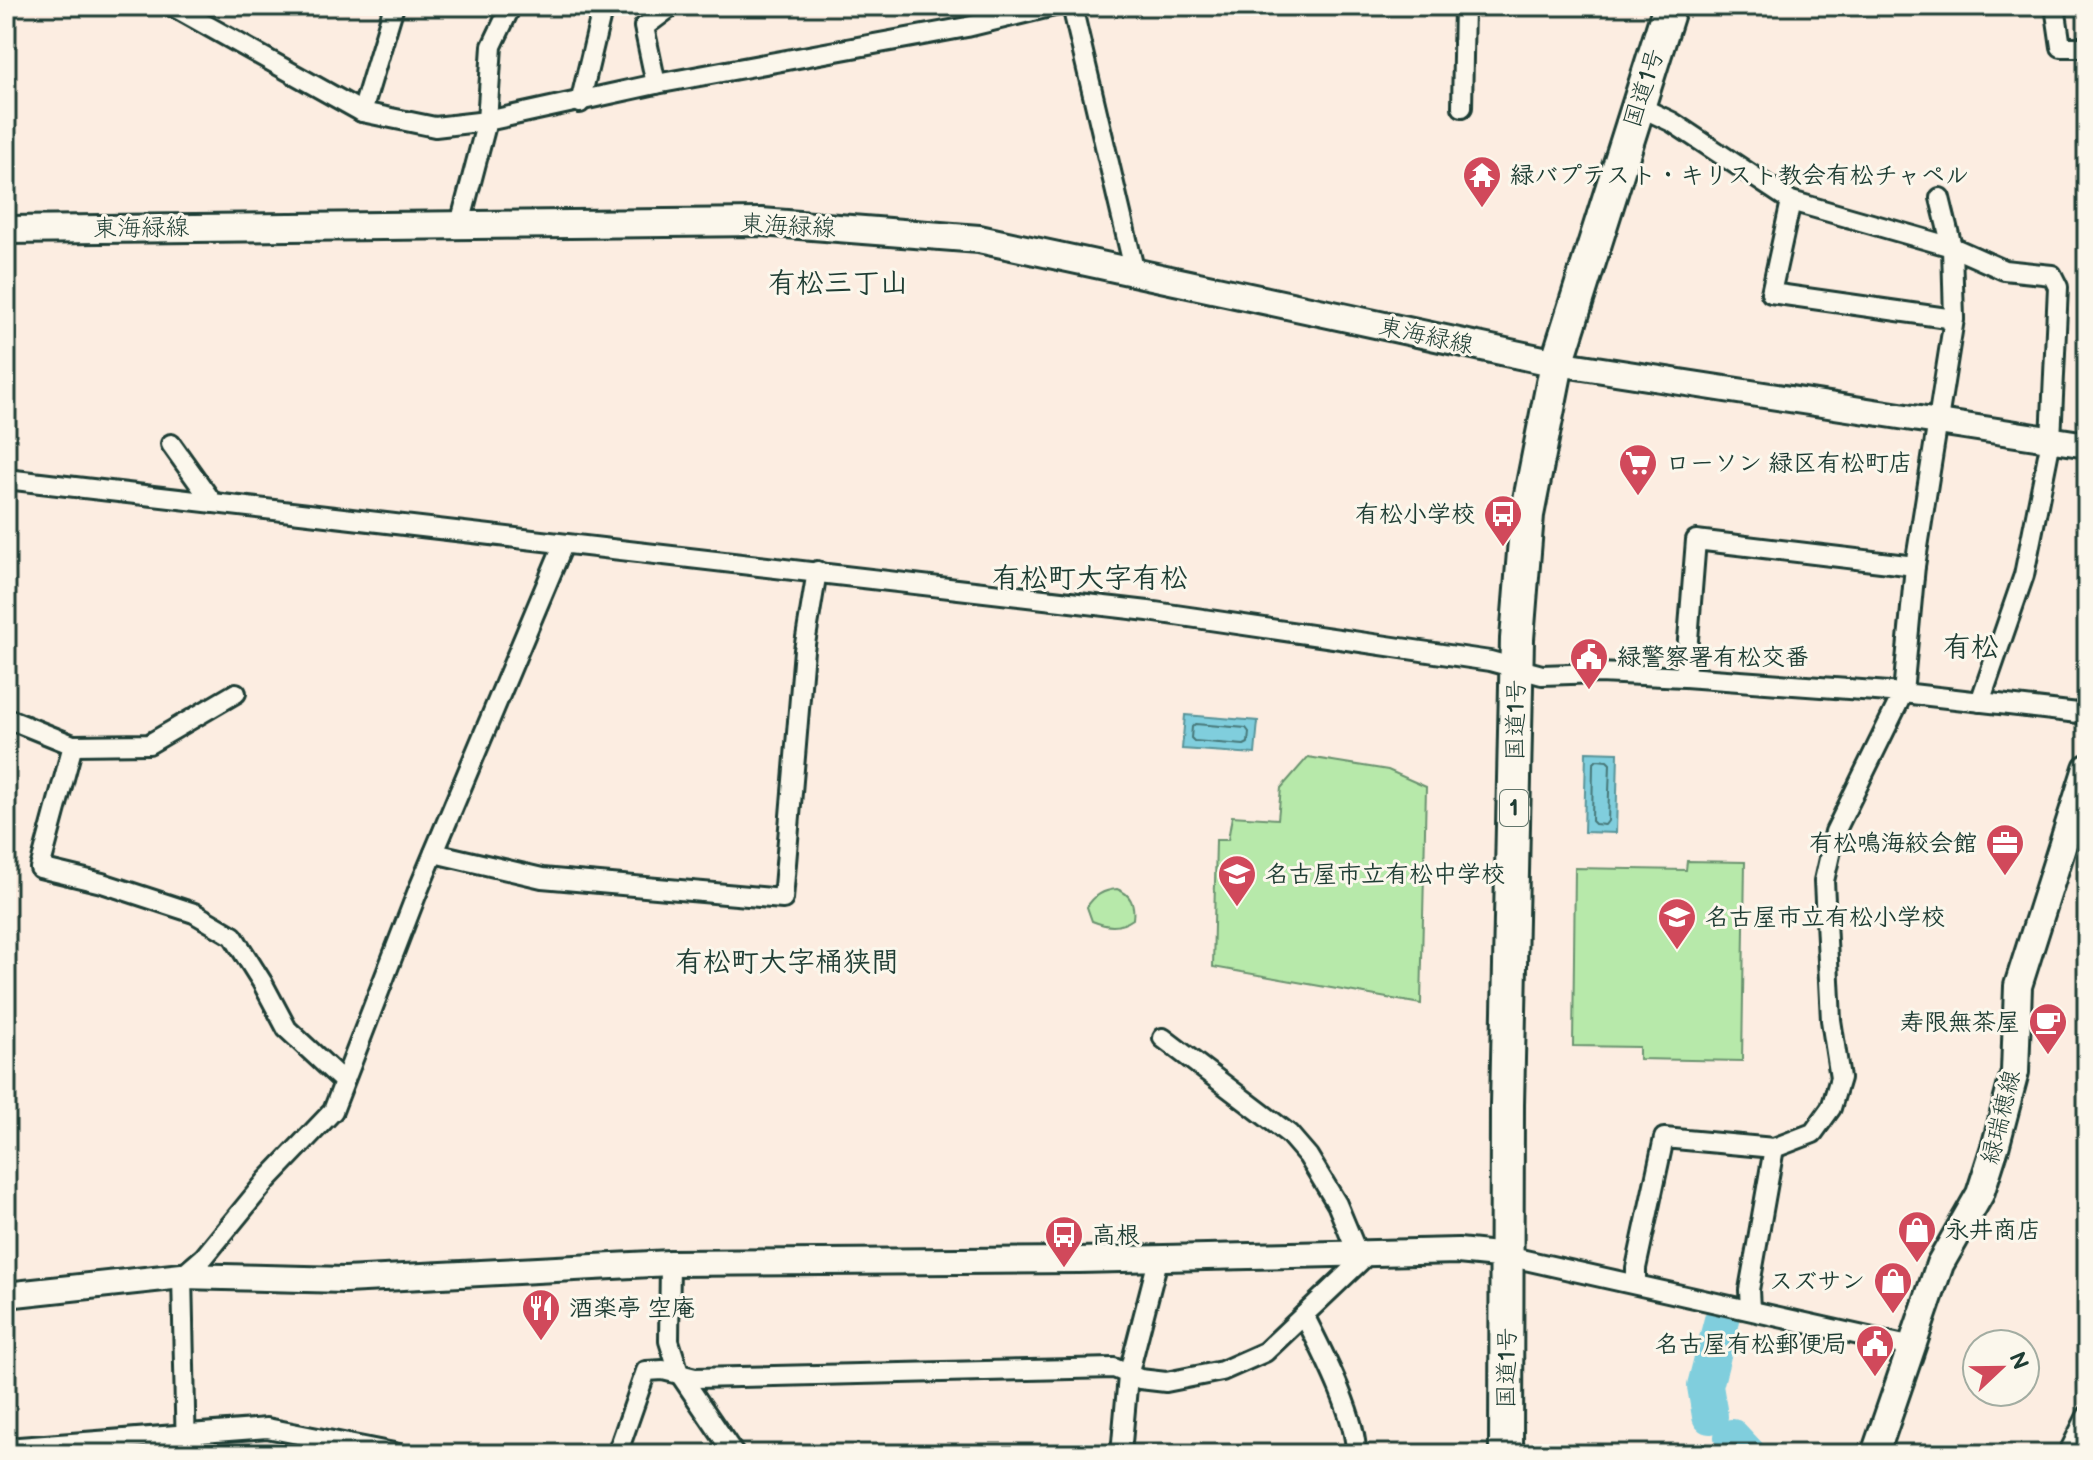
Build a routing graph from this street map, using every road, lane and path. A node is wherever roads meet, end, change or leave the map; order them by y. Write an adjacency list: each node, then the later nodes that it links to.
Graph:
1 (172, 6): 16 (street)
2 (394, 6): 16 (street)
3 (511, 6): 17 (street)
4 (603, 6): 13 (street)
5 (672, 6): 12 (street)
6 (1050, 6): 12 (street)
7 (1072, 6): 23 (street)
8 (1464, 6): 15 (street)
9 (1670, 6): 14 (highway, 国道1号 / 1)
10 (2055, 6): 11 (street)
11 (2087, 47)
12 (656, 84): 13 (street)
13 (580, 103): 17 (street)
14 (1638, 106): 19 (street); 25 (highway, 国道1号 / 1)
15 (1462, 107)
16 (362, 112): 17 (street)
17 (487, 121): 20 (street)
18 (1940, 198): 22 (street)
19 (1791, 201): 22 (street); 24 (street)
20 (460, 224): 21 (main road, 東海緑線); 23 (main road, 東海緑線)
21 (6, 230)
22 (1952, 247): 24 (street); 27 (street)
23 (1135, 273): 25 (main road, 東海緑線)
24 (1954, 319): 26 (street)
25 (1557, 363): 26 (street); 35 (highway, 国道1号 / 1)
26 (1938, 422): 27 (street); 33 (street)
27 (2051, 440): 29 (street); 39 (street)
28 (171, 444): 31 (street)
29 (2087, 445)
30 (6, 479): 31 (street)
31 (213, 503): 32 (street)
32 (563, 545): 34 (street); 44 (street)
33 (1915, 566): 36 (street); 38 (street)
34 (817, 571): 35 (street); 44 (street)
35 (1518, 667): 36 (street); 50 (highway, 国道1号 / 1)
36 (1685, 677): 38 (street)
37 (236, 693): 42 (street)
38 (1903, 693): 39 (street); 47 (street)
39 (1980, 702): 40 (street)
40 (2087, 714)
41 (6, 718): 42 (street)
42 (73, 745): 46 (street)
43 (2087, 768): 57 (main road, 緑瑞穂線)
44 (434, 853): 46 (street)
45 (1163, 1038): 48 (street)
46 (343, 1081): 52 (street)
47 (1774, 1148): 53 (street); 55 (street)
48 (1363, 1253): 49 (street); 50 (street); 56 (street)
49 (1159, 1256): 51 (street); 59 (street)
50 (1507, 1256): 53 (street); 69 (highway, 国道1号 / 1)
51 (670, 1263): 52 (street); 58 (street)
52 (182, 1276): 54 (street); 61 (street)
53 (1636, 1284): 55 (street)
54 (6, 1295)
55 (1750, 1309): 57 (street)
56 (1304, 1315): 59 (street); 68 (street)
57 (1913, 1347): 70 (main road, 緑瑞穂線)
58 (679, 1373): 59 (street); 65 (street); 66 (street)
59 (1128, 1376): 67 (street)
60 (2087, 1416): 71 (street)
61 (186, 1445): 62 (street); 63 (street)
62 (6, 1448)
63 (344, 1448): 64 (street)
64 (399, 1454)
65 (617, 1454)
66 (734, 1454)
67 (1121, 1454)
68 (1356, 1454)
69 (1506, 1454)
70 (1875, 1454)
71 (2068, 1454)

